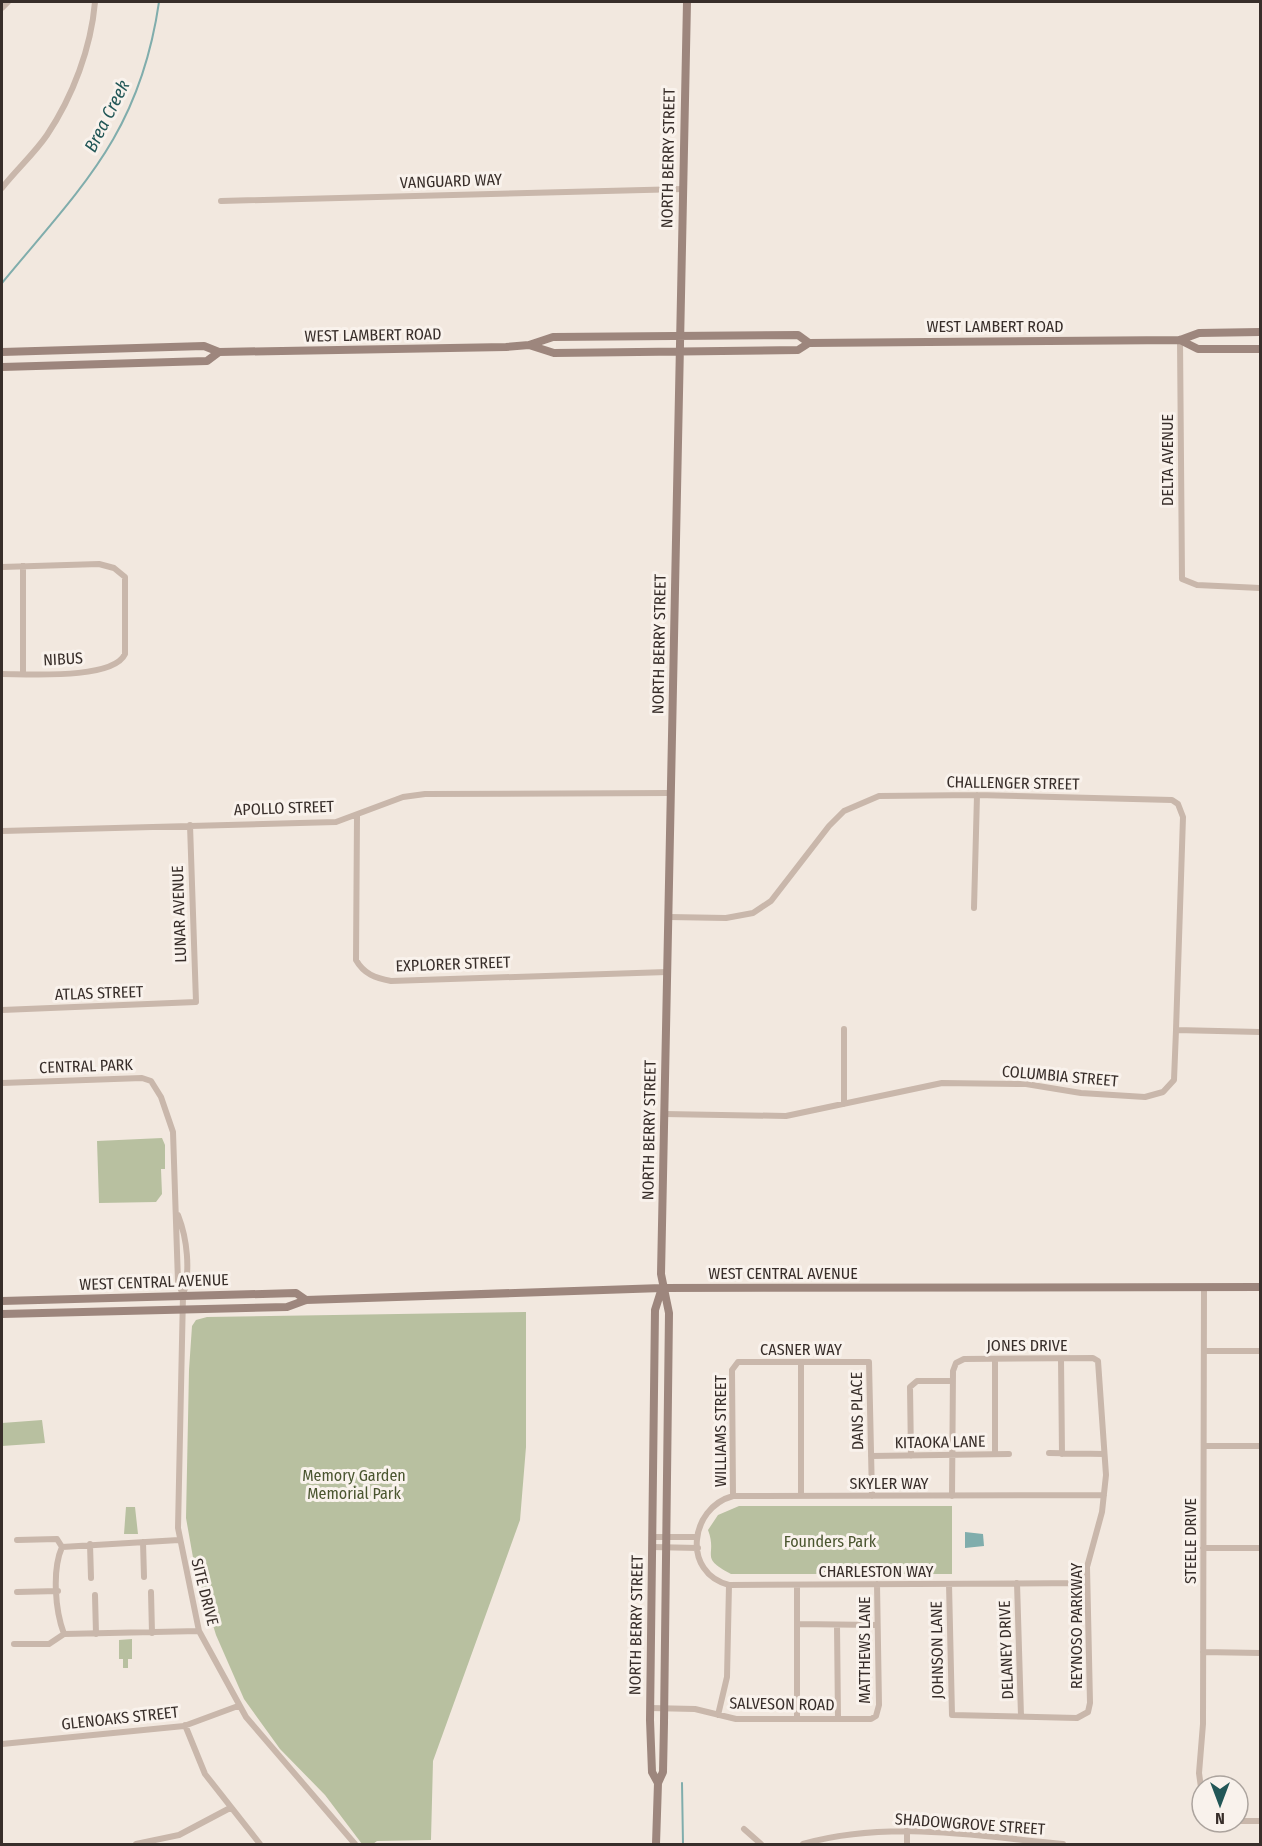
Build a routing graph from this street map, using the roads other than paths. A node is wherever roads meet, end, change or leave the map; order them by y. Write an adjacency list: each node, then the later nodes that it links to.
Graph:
1 (8, 2): 4 (street)
2 (95, 2): 5 (street)
3 (687, 2): 6 (main road, NORTH BERRY STREET)
4 (2, 8)
5 (2, 188)
6 (683, 189): 7 (street, VANGUARD WAY); 9 (main road, NORTH BERRY STREET)
7 (221, 201)
8 (1260, 332): 10 (main road, WEST LAMBERT ROAD)
9 (680, 334): 11 (main road, WEST LAMBERT ROAD); 12 (main road, WEST LAMBERT ROAD); 14 (main road, NORTH BERRY STREET)
10 (1180, 340): 11 (main road, WEST LAMBERT ROAD); 13 (main road, WEST LAMBERT ROAD); 20 (street, DELTA AVENUE)
11 (809, 343): 14 (main road, WEST LAMBERT ROAD)
12 (529, 345): 14 (main road, WEST LAMBERT ROAD); 16 (main road, WEST LAMBERT ROAD)
13 (1260, 349)
14 (680, 350): 23 (main road, NORTH BERRY STREET)
15 (2, 352): 16 (main road, WEST LAMBERT ROAD)
16 (219, 352): 17 (main road, WEST LAMBERT ROAD)
17 (2, 367)
18 (23, 566): 19 (street); 22 (street); 22 (street, NIBUS)
19 (2, 567)
20 (1260, 588)
21 (2, 674): 22 (street, NIBUS)
22 (23, 674)
23 (670, 792): 25 (street, APOLLO STREET); 29 (main road, NORTH BERRY STREET)
24 (977, 795): 28 (street); 29 (street, CHALLENGER STREET); 34 (street, CHALLENGER STREET)
25 (357, 816): 26 (street, APOLLO STREET); 30 (street, EXPLORER STREET)
26 (190, 825): 27 (street, APOLLO STREET); 31 (street, LUNAR AVENUE)
27 (2, 831)
28 (974, 908)
29 (669, 917): 30 (main road, NORTH BERRY STREET)
30 (667, 972): 38 (main road, NORTH BERRY STREET)
31 (196, 1002): 32 (street, ATLAS STREET)
32 (2, 1010)
33 (844, 1029): 37 (street)
34 (1176, 1030): 35 (street); 37 (street, COLUMBIA STREET)
35 (1260, 1032)
36 (2, 1083): 39 (street, CENTRAL PARK)
37 (844, 1104): 38 (street, COLUMBIA STREET)
38 (664, 1114): 42 (main road, NORTH BERRY STREET)
39 (173, 1133): 43 (street, SITE DRIVE)
40 (1204, 1287): 41 (main road, WEST CENTRAL AVENUE); 42 (main road, WEST CENTRAL AVENUE); 48 (street, STEELE DRIVE)
41 (1260, 1287)
42 (662, 1288): 44 (main road, WEST CENTRAL AVENUE); 72 (main road, NORTH BERRY STREET); 73 (main road, NORTH BERRY STREET)
43 (183, 1295): 44 (main road, WEST CENTRAL AVENUE); 45 (main road, WEST CENTRAL AVENUE); 46 (street, SITE DRIVE)
44 (306, 1300): 46 (main road, WEST CENTRAL AVENUE)
45 (2, 1301)
46 (183, 1311): 47 (main road, WEST CENTRAL AVENUE); 76 (street, SITE DRIVE)
47 (2, 1314)
48 (1204, 1351): 49 (street); 57 (street, STEELE DRIVE)
49 (1260, 1351)
50 (995, 1359): 51 (street, JONES DRIVE); 56 (street, JONES DRIVE); 59 (street)
51 (1061, 1359): 52 (street, JONES DRIVE); 62 (street)
52 (1098, 1361): 63 (street, REYNOSO PARKWAY)
53 (801, 1362): 54 (street, CASNER WAY); 55 (street, CASNER WAY); 69 (street)
54 (869, 1362): 65 (street, DANS PLACE)
55 (734, 1365): 68 (street, WILLIAMS STREET)
56 (953, 1381): 64 (street); 66 (street)
57 (1204, 1446): 58 (street); 83 (street, STEELE DRIVE)
58 (1260, 1446)
59 (995, 1454): 60 (street, KITAOKA LANE); 64 (street, KITAOKA LANE)
60 (1009, 1454)
61 (1049, 1454): 62 (street)
62 (1062, 1454): 63 (street)
63 (1104, 1454): 67 (street, REYNOSO PARKWAY)
64 (952, 1455): 66 (street, KITAOKA LANE); 71 (street)
65 (871, 1456): 66 (street, KITAOKA LANE); 70 (street, DANS PLACE)
66 (911, 1456)
67 (1104, 1495): 71 (street, SKYLER WAY); 88 (street, REYNOSO PARKWAY)
68 (734, 1496): 69 (street, SKYLER WAY); 74 (street)
69 (801, 1496): 70 (street, SKYLER WAY)
70 (872, 1496): 71 (street, SKYLER WAY)
71 (952, 1496)
72 (666, 1536): 73 (street); 74 (street); 81 (main road, NORTH BERRY STREET)
73 (652, 1537): 80 (main road, NORTH BERRY STREET)
74 (698, 1537): 82 (street)
75 (17, 1540): 79 (street)
76 (179, 1540): 77 (street); 100 (street, SITE DRIVE)
77 (143, 1542): 78 (street); 86 (street)
78 (90, 1544): 79 (street); 85 (street)
79 (62, 1547): 93 (street)
80 (652, 1547): 81 (street); 108 (main road, NORTH BERRY STREET)
81 (666, 1547): 82 (street); 109 (main road, NORTH BERRY STREET)
82 (698, 1548): 91 (street)
83 (1203, 1548): 84 (street); 105 (street, STEELE DRIVE)
84 (1260, 1548)
85 (91, 1578)
86 (144, 1578)
87 (1017, 1583): 88 (street, CHARLESTON WAY); 90 (street, CHARLESTON WAY); 112 (street, DELANEY DRIVE)
88 (1087, 1583): 112 (street, REYNOSO PARKWAY)
89 (877, 1584): 90 (street, CHARLESTON WAY); 92 (street, CHARLESTON WAY); 99 (street, MATTHEWS LANE)
90 (949, 1584): 112 (street, JOHNSON LANE)
91 (729, 1585): 92 (street, CHARLESTON WAY); 110 (street)
92 (797, 1585): 97 (street)
93 (58, 1591): 94 (street); 102 (street)
94 (17, 1592)
95 (151, 1592): 101 (street)
96 (95, 1595): 103 (street)
97 (797, 1624): 98 (street); 113 (street)
98 (837, 1624): 99 (street); 114 (street)
99 (877, 1625): 111 (street, MATTHEWS LANE)
100 (199, 1630): 101 (street); 107 (street, SITE DRIVE)
101 (152, 1633): 103 (street)
102 (64, 1634): 103 (street); 104 (street)
103 (96, 1634)
104 (14, 1644)
105 (1203, 1652): 106 (street); 117 (street, STEELE DRIVE)
106 (1260, 1653)
107 (238, 1706): 115 (street, GLENOAKS STREET); 126 (street, SITE DRIVE)
108 (650, 1708): 109 (street, SALVESON ROAD); 118 (main road, NORTH BERRY STREET)
109 (664, 1709): 110 (street, SALVESON ROAD); 118 (main road, NORTH BERRY STREET)
110 (718, 1715): 113 (street, SALVESON ROAD)
111 (876, 1716): 114 (street, SALVESON ROAD)
112 (1022, 1716)
113 (797, 1719): 114 (street, SALVESON ROAD)
114 (838, 1719)
115 (185, 1725): 116 (street, GLENOAKS STREET); 119 (street)
116 (2, 1744)
117 (1199, 1774)
118 (658, 1783): 127 (main road, NORTH BERRY STREET)
119 (230, 1808): 122 (street); 125 (street)
120 (744, 1829): 128 (street)
121 (907, 1830): 123 (street, SHADOWGROVE STREET); 129 (street, SHADOWGROVE STREET); 130 (street)
122 (146, 1844): 124 (street)
123 (1063, 1844)
124 (136, 1845)
125 (260, 1845)
126 (355, 1845)
127 (657, 1845)
128 (761, 1845)
129 (803, 1845)
130 (907, 1845)

